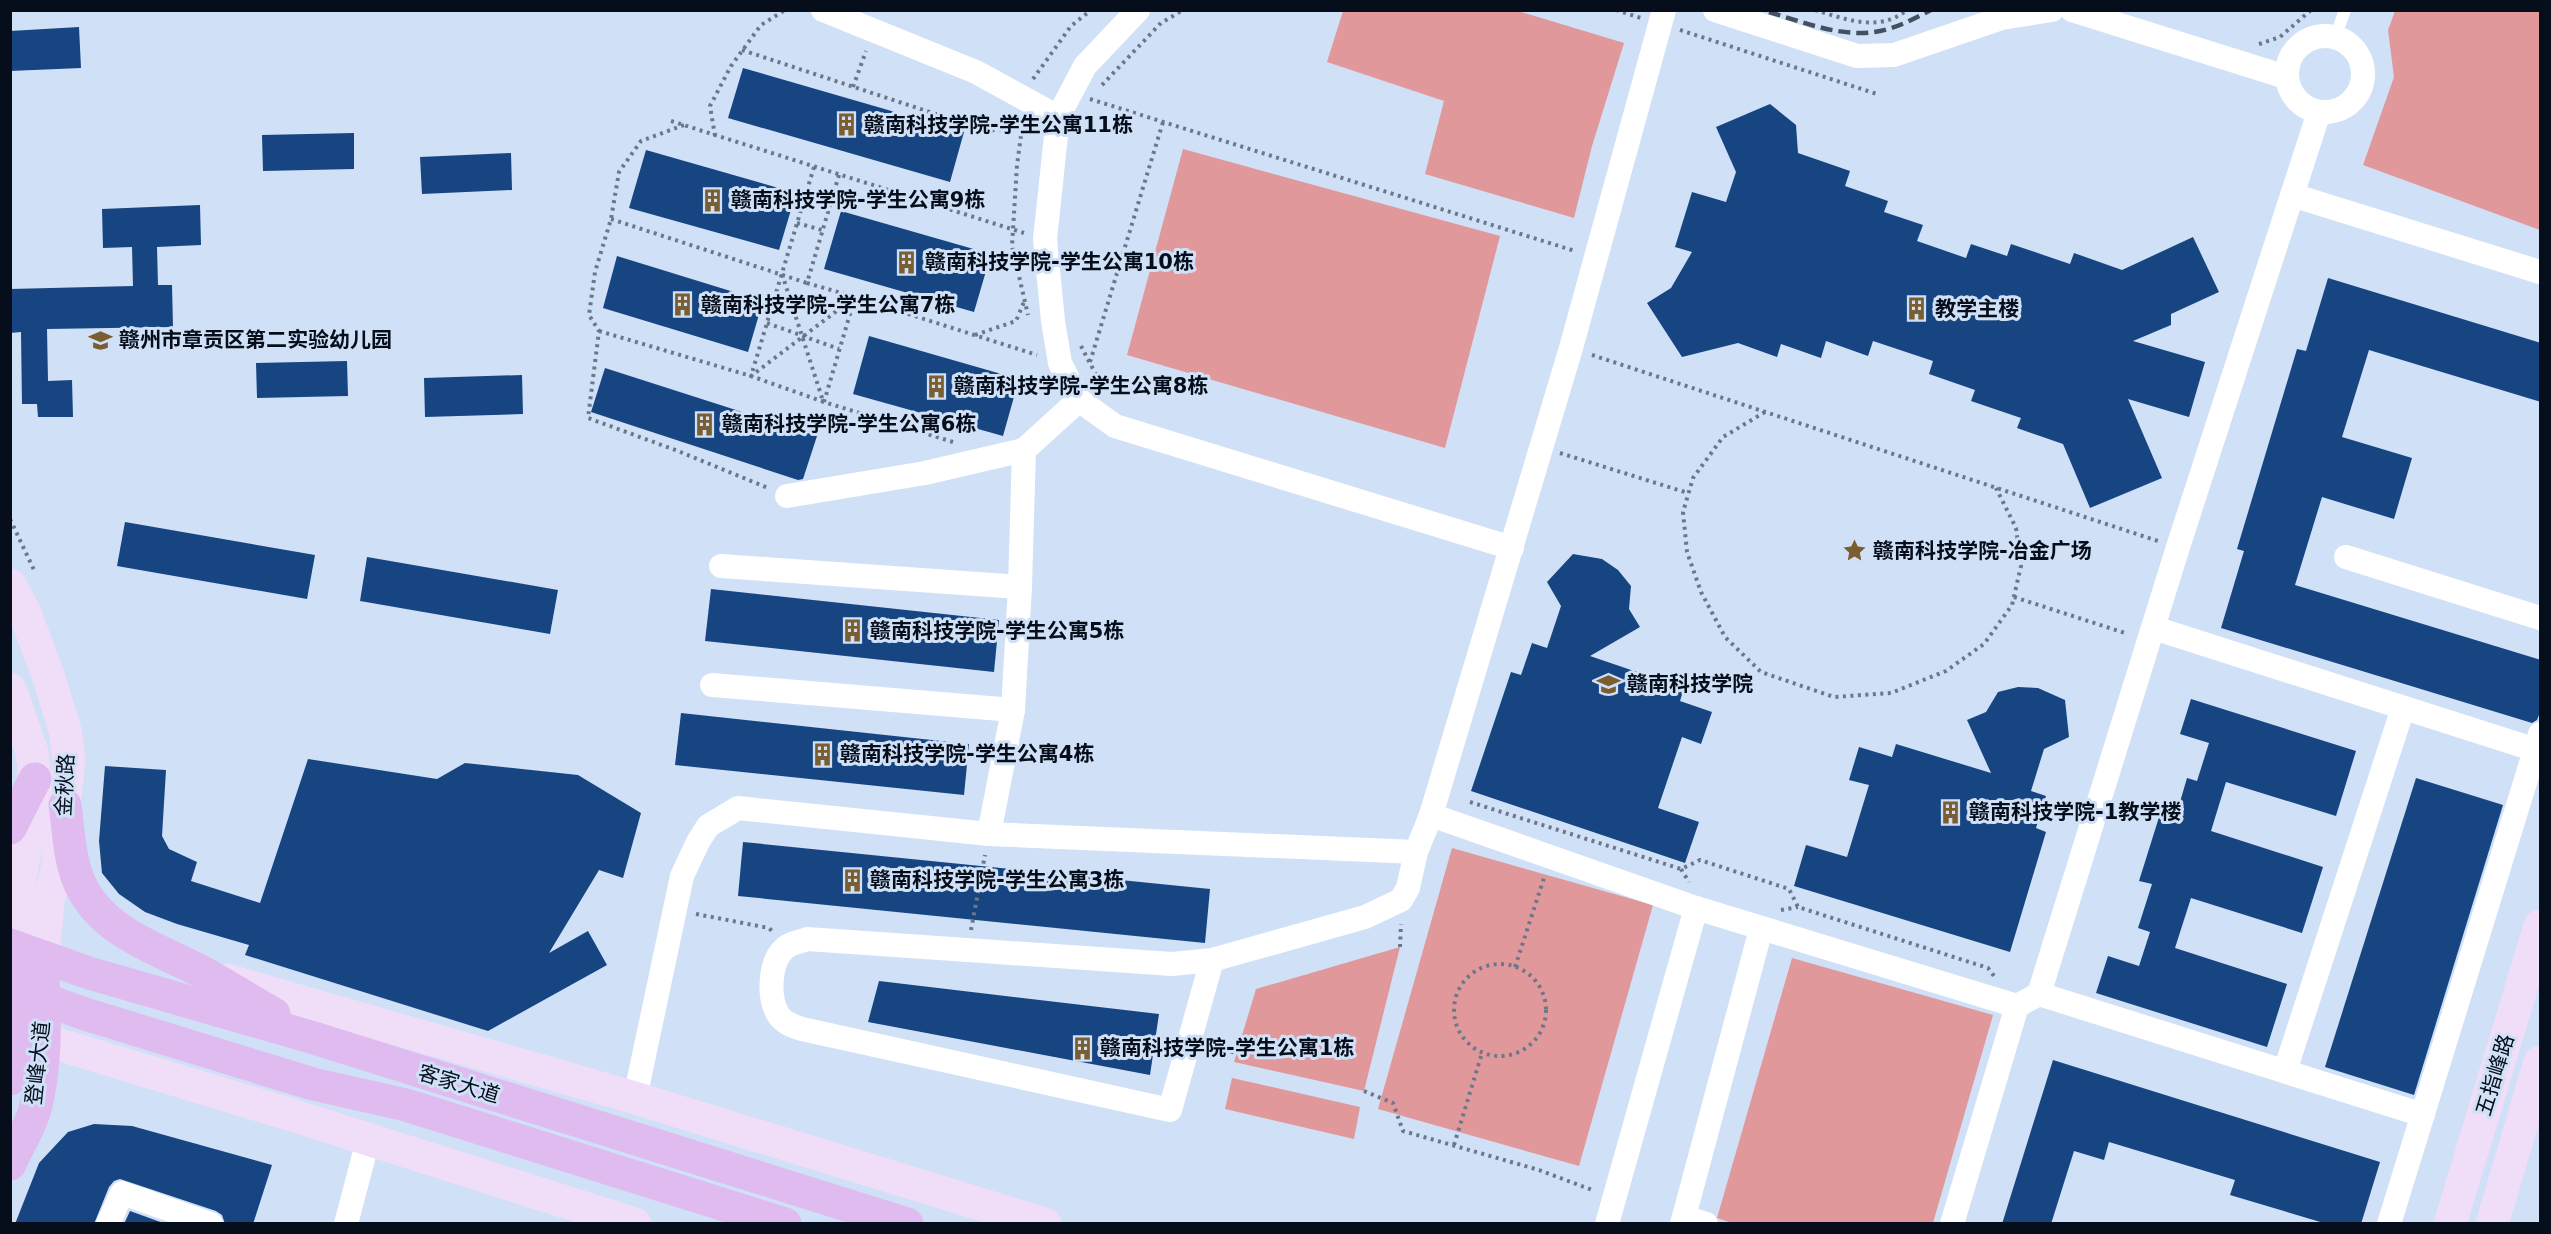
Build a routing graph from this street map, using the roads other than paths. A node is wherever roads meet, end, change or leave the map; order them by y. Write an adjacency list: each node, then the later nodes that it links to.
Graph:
1 (823, 10): 11 (street)
2 (1138, 10): 11 (street)
3 (1715, 10): 4 (street)
4 (2052, 10)
5 (2072, 10): 9 (street)
6 (2345, 10): 8 (lane)
7 (1662, 17): 17 (street)
8 (2335, 38): 9 (street); 10 (street)
9 (2286, 77): 10 (street)
10 (2319, 112): 12 (street)
11 (1058, 123): 14 (street)
12 (2292, 195): 13 (street); 23 (street)
13 (2541, 272)
14 (1079, 400): 15 (street); 17 (street)
15 (1024, 450): 16 (street); 21 (street)
16 (787, 496)
17 (1512, 548): 31 (street)
18 (2346, 557): 22 (street)
19 (721, 566): 21 (street)
20 (10, 585): 30 (street, 金秋路)
21 (1020, 587): 27 (street)
22 (2541, 618)
23 (2152, 634): 26 (street); 42 (street)
24 (712, 685): 27 (street)
25 (10, 689): 29 (street, 金秋路)
26 (2403, 708): 28 (street); 47 (street)
27 (1013, 710): 33 (street)
28 (2538, 742): 50 (street)
29 (34, 778): 32 (main road); 38 (street, 金秋路)
30 (65, 805): 38 (street, 金秋路); 40 (main road)
31 (1431, 815): 34 (street); 35 (street)
32 (10, 828)
33 (989, 834): 34 (street); 49 (street)
34 (1416, 852): 39 (street)
35 (1696, 908): 37 (street); 61 (street)
36 (2541, 926): 64 (street, 五指峰路)
37 (1761, 928): 43 (street); 53 (street)
38 (23, 950): 41 (main road, 登峰大道); 45 (main road, 客家大道)
39 (1212, 960): 39 (street)
40 (206, 974): 45 (main road); 49 (street)
41 (24, 991): 44 (main road, 登峰大道); 58 (main road, 客家大道)
42 (2039, 994): 43 (street); 47 (street)
43 (2017, 1006): 62 (street)
44 (23, 1034): 48 (main road, 登峰大道); 51 (street); 52 (main road, 登峰大道)
45 (314, 1038): 59 (main road, 客家大道)
46 (2541, 1062): 65 (street, 五指峰路)
47 (2285, 1071): 50 (street)
48 (10, 1079)
49 (635, 1098): 60 (street)
50 (2422, 1115): 63 (street)
51 (368, 1140): 56 (street); 57 (street)
52 (10, 1164)
53 (1691, 1221)
54 (108, 1224): 55 (street)
55 (211, 1224)
56 (346, 1224)
57 (635, 1224)
58 (785, 1224)
59 (908, 1224)
60 (1045, 1224)
61 (1606, 1224)
62 (1952, 1224)
63 (2389, 1224)
64 (2450, 1224)
65 (2492, 1224)

